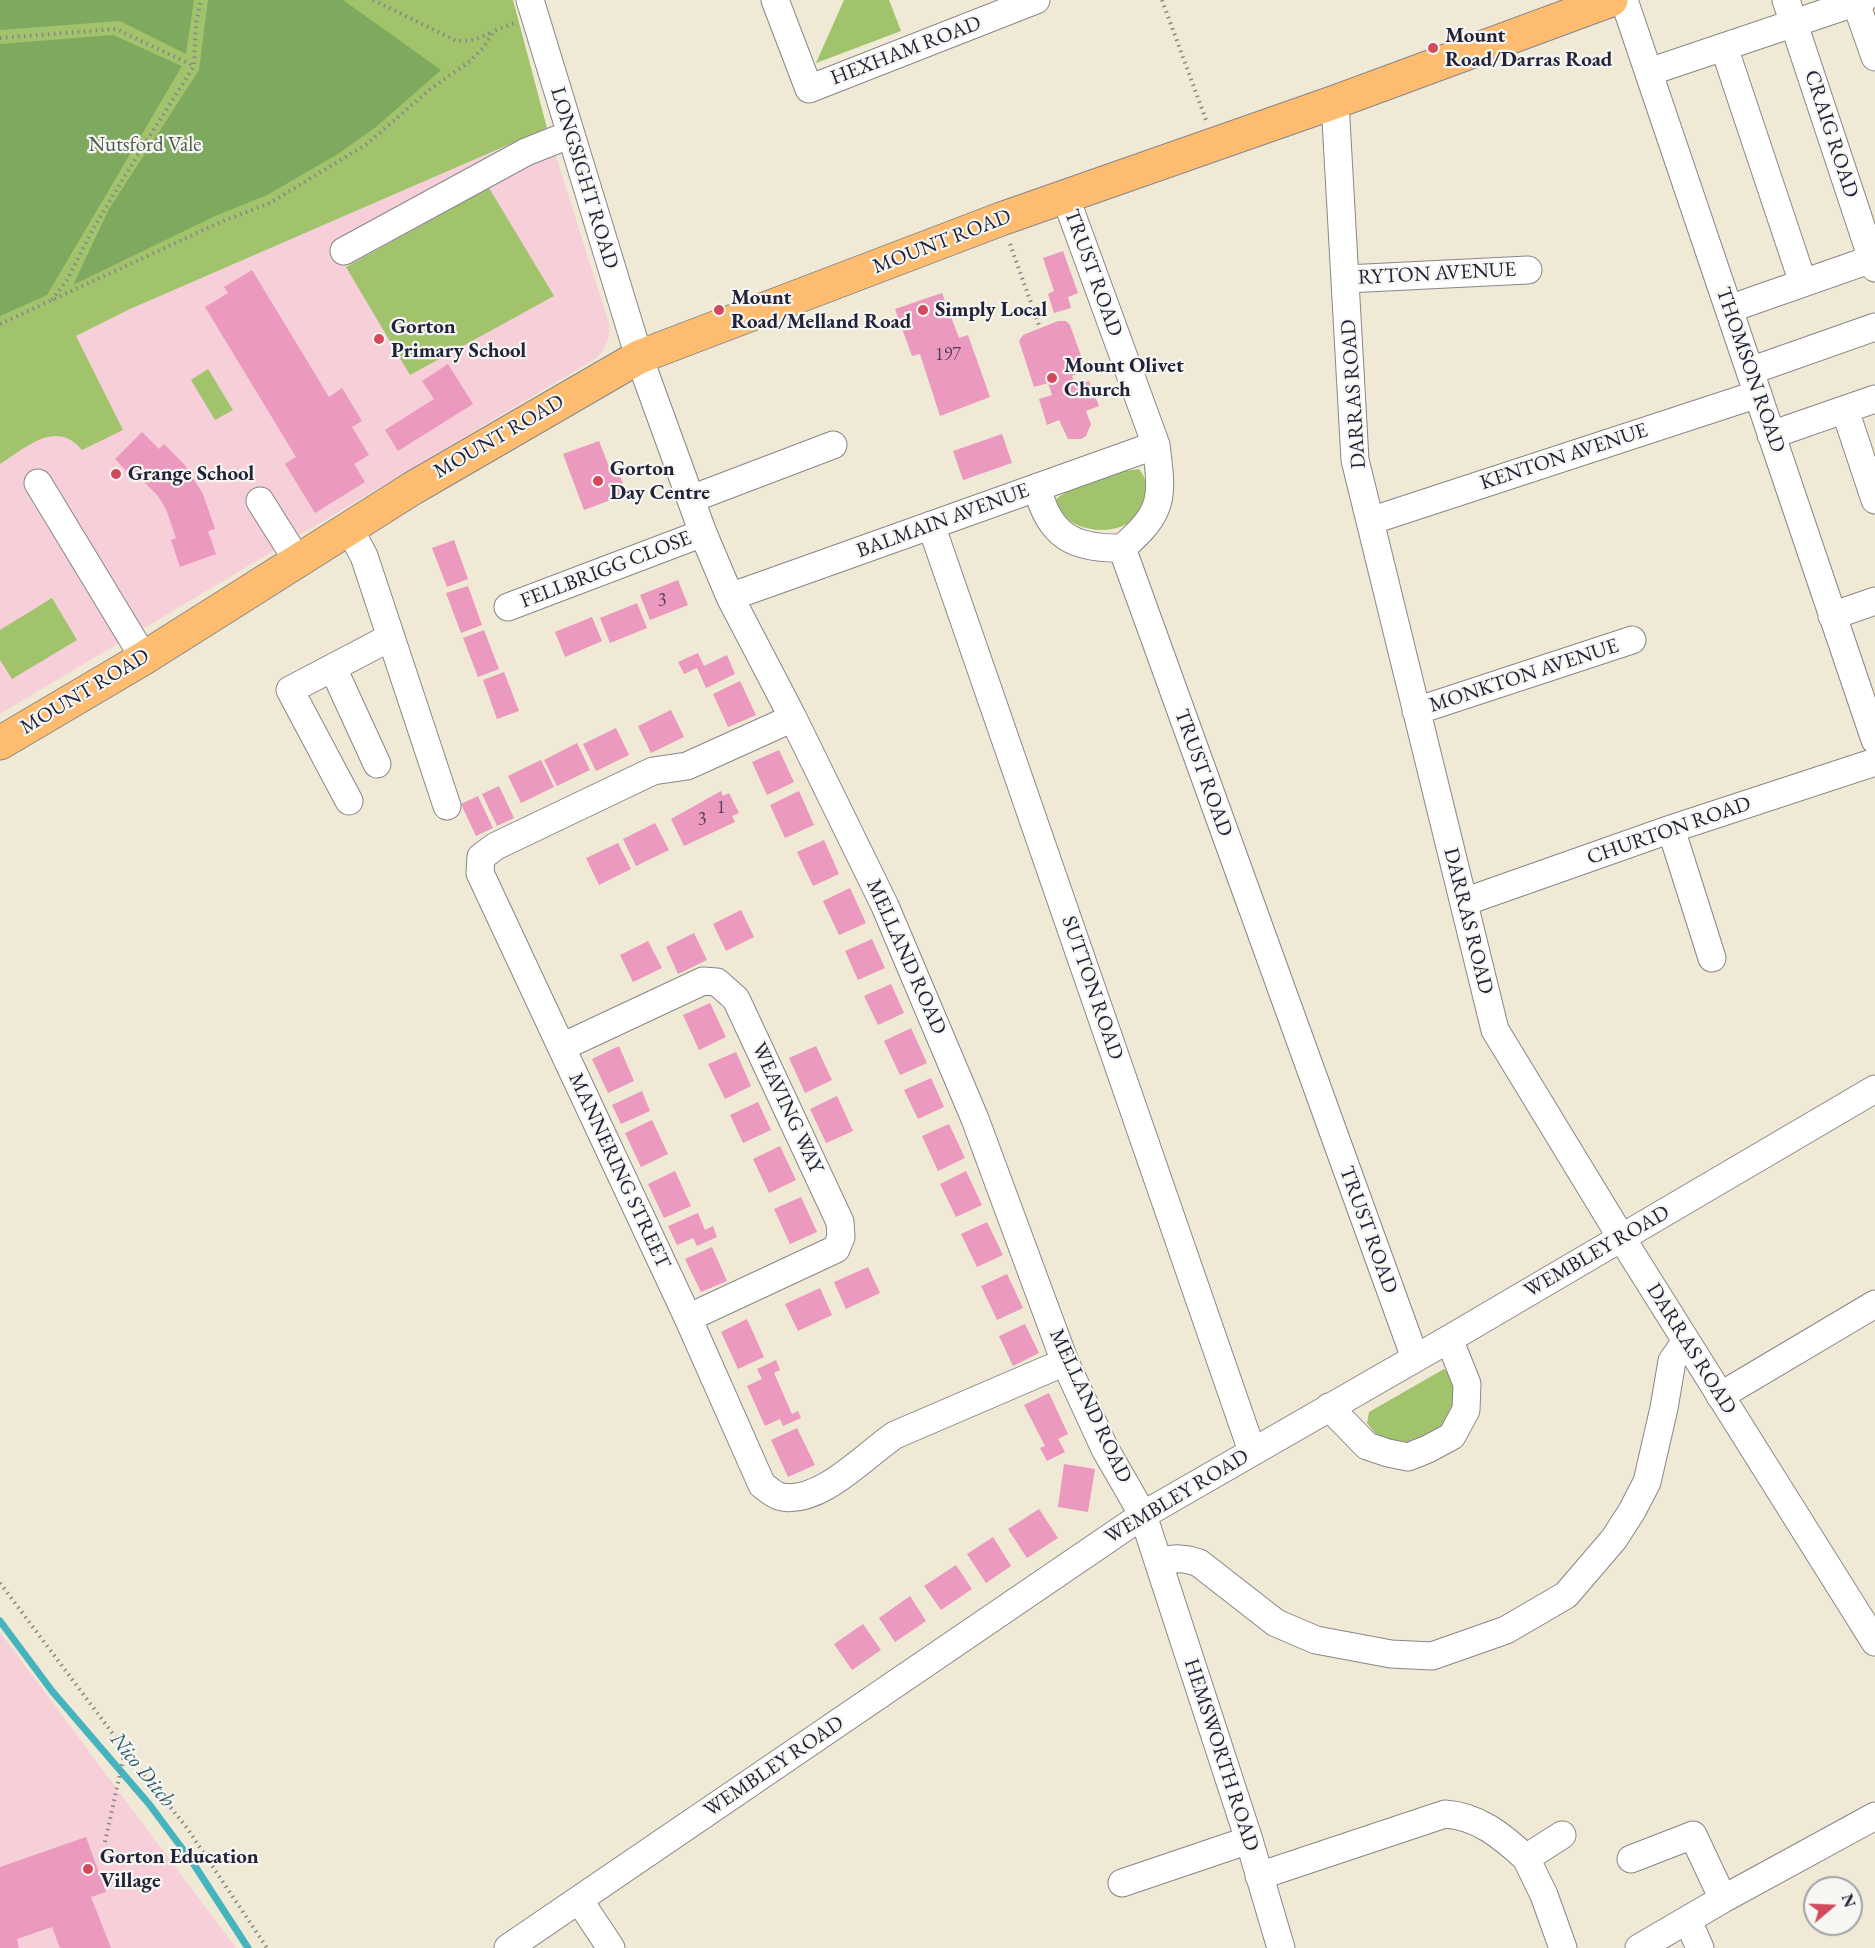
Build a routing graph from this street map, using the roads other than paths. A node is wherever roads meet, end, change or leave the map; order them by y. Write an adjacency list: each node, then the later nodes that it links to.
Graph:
1 (775, 0): 2 (street, HEXHAM ROAD)
2 (1036, 0)
3 (1611, 0): 11 (main road, MOUNT ROAD)
4 (1624, 0): 10 (street, THOMSON ROAD)
5 (1859, 1): 7 (street); 9 (street)
6 (532, 7): 12 (street, LONGSIGHT ROAD)
7 (1790, 12): 8 (street); 15 (street, CRAIG ROAD)
8 (1724, 47): 10 (street); 18 (street)
9 (1875, 57)
10 (1649, 72): 19 (street, THOMSON ROAD)
11 (1335, 102): 13 (main road, MOUNT ROAD); 17 (street, DARRAS ROAD)
12 (571, 134): 14 (street); 21 (street, LONGSIGHT ROAD)
13 (1065, 196): 21 (main road, MOUNT ROAD); 27 (street, TRUST ROAD)
14 (344, 251)
15 (1874, 262): 18 (street)
16 (1528, 270): 17 (street, RYTON AVENUE)
17 (1346, 279): 33 (street, DARRAS ROAD)
18 (1803, 283): 19 (street)
19 (1729, 309): 22 (street, THOMSON ROAD)
20 (1875, 327): 22 (street, KENTON AVENUE)
21 (639, 357): 30 (street, MELLAND ROAD); 35 (main road, MOUNT ROAD)
22 (1754, 382): 25 (street, THOMSON ROAD); 33 (street, KENTON AVENUE)
23 (1875, 399): 24 (street)
24 (1845, 410): 25 (street); 31 (street)
25 (1772, 435): 42 (street, THOMSON ROAD)
26 (833, 446): 30 (street)
27 (1156, 446): 29 (street, BALMAIN AVENUE); 37 (street, TRUST ROAD)
28 (38, 483): 45 (street)
29 (1037, 487): 34 (street, BALMAIN AVENUE); 37 (street)
30 (691, 499): 36 (street, MELLAND ROAD)
31 (1875, 500)
32 (260, 501): 38 (street)
33 (1370, 521): 47 (street, DARRAS ROAD)
34 (931, 525): 39 (street, BALMAIN AVENUE); 69 (street, SUTTON ROAD)
35 (349, 528): 38 (main road, MOUNT ROAD); 43 (street)
36 (703, 533): 39 (street, MELLAND ROAD); 41 (street, FELLBRIGG CLOSE)
37 (1122, 548): 65 (street, TRUST ROAD)
38 (297, 560): 45 (main road, MOUNT ROAD)
39 (730, 597): 48 (street, MELLAND ROAD)
40 (1875, 601): 42 (street)
41 (508, 607)
42 (1833, 616): 49 (street, THOMSON ROAD)
43 (391, 637): 46 (street); 54 (street)
44 (1632, 640): 47 (street, MONKTON AVENUE)
45 (144, 658): 50 (main road, MOUNT ROAD)
46 (333, 668): 52 (street); 53 (street)
47 (1416, 711): 56 (street, DARRAS ROAD)
48 (793, 718): 58 (street, MANNERING STREET); 66 (street, MELLAND ROAD)
49 (1875, 740)
50 (0, 743)
51 (1875, 762): 55 (street, CHURTON ROAD)
52 (377, 764)
53 (349, 801)
54 (447, 806)
55 (1671, 829): 56 (street, CHURTON ROAD); 57 (street)
56 (1464, 902): 60 (street, DARRAS ROAD)
57 (1712, 958)
58 (562, 1047): 62 (street, MANNERING STREET); 62 (street, WEAVING WAY)
59 (1875, 1089): 60 (street, WEMBLEY ROAD)
60 (1621, 1237): 63 (street, WEMBLEY ROAD); 64 (street, DARRAS ROAD)
61 (1875, 1304): 67 (street)
62 (688, 1318): 66 (street, MANNERING STREET)
63 (1449, 1339): 65 (street, WEMBLEY ROAD); 68 (street)
64 (1686, 1341): 67 (street, DARRAS ROAD); 71 (street)
65 (1414, 1358): 68 (street, WEMBLEY ROAD)
66 (1065, 1362): 70 (street, MELLAND ROAD)
67 (1720, 1396): 72 (street, DARRAS ROAD)
68 (1329, 1407): 69 (street, WEMBLEY ROAD)
69 (1252, 1451): 70 (street, WEMBLEY ROAD)
70 (1143, 1515): 71 (street, MELLAND ROAD); 82 (street, WEMBLEY ROAD)
71 (1160, 1563): 76 (street, HEMSWORTH ROAD)
72 (1865, 1602): 73 (street, DARRAS ROAD)
73 (1875, 1642)
74 (1875, 1816): 81 (street)
75 (1562, 1835): 77 (street)
76 (1249, 1840): 79 (street, HEMSWORTH ROAD); 80 (street)
77 (1526, 1858): 79 (street); 87 (street)
78 (1631, 1859): 81 (street)
79 (1259, 1876): 86 (street, HEMSWORTH ROAD)
80 (1122, 1883)
81 (1723, 1899): 83 (street)
82 (579, 1900): 84 (street, WEMBLEY ROAD); 85 (street)
83 (1688, 1921): 88 (street); 89 (street)
84 (508, 1948)
85 (611, 1948)
86 (1281, 1948)
87 (1563, 1948)
88 (1639, 1948)
89 (1700, 1948)

